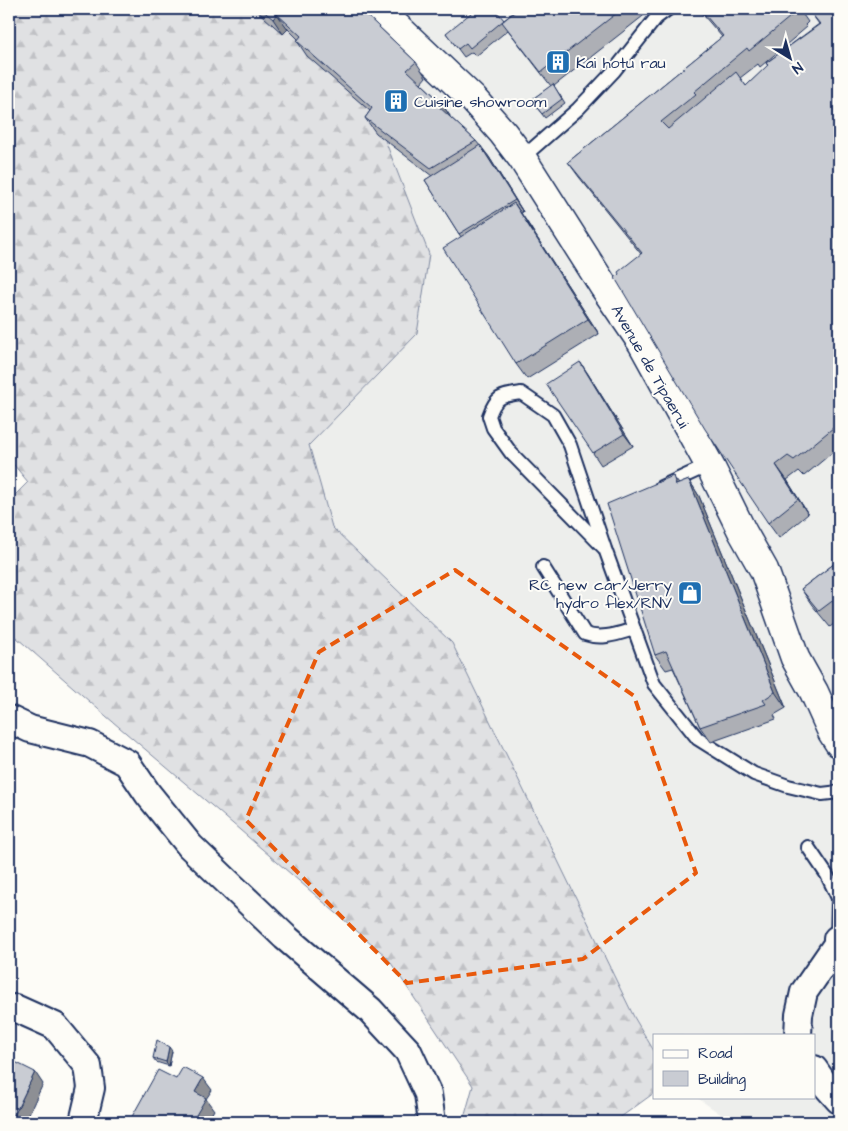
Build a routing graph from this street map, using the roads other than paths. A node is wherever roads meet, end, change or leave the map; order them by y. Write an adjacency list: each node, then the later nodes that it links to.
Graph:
1 (378, 9): 3 (main road, Avenue de Tipaerui)
2 (668, 9): 3 (lane)
3 (522, 158): 4 (main road, Avenue de Tipaerui)
4 (709, 466): 5 (lane); 10 (main road, Avenue de Tipaerui)
5 (646, 494)
6 (605, 549): 6 (lane); 8 (lane)
7 (543, 567): 8 (lane)
8 (634, 629): 11 (lane)
9 (9, 719): 19 (street)
10 (839, 743)
11 (839, 792)
12 (808, 847): 13 (lane)
13 (838, 940): 15 (street)
14 (16, 1008): 18 (street)
15 (798, 1034)
16 (816, 1073): 17 (street)
17 (839, 1100)
18 (83, 1122)
19 (432, 1122)

